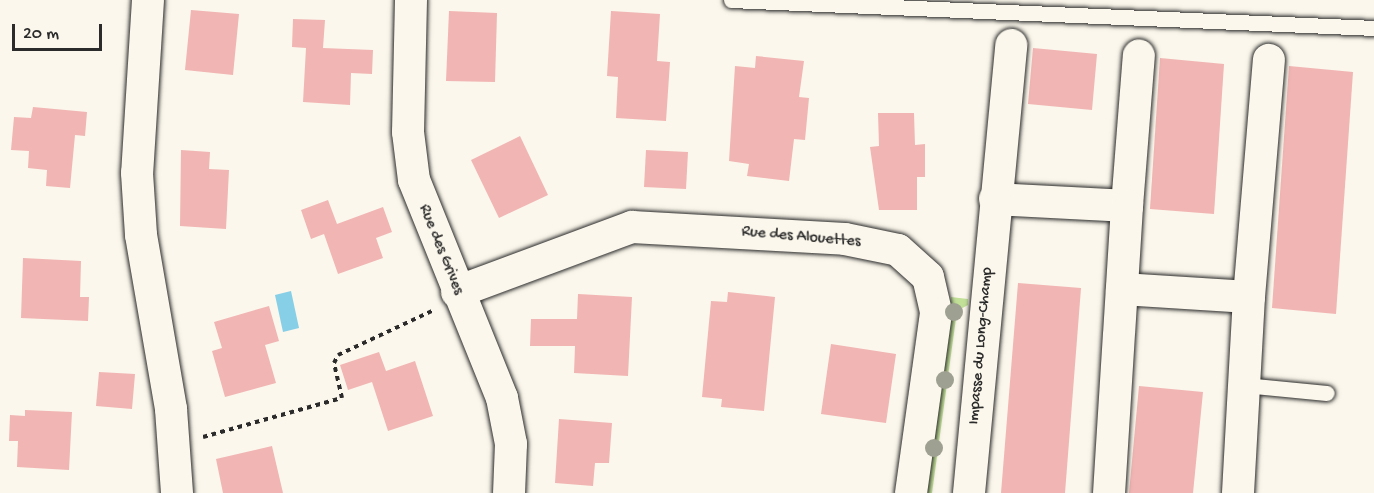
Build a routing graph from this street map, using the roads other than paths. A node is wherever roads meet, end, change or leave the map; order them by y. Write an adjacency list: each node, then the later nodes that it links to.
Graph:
1 (148, 0): 15 (street)
2 (411, 0): 12 (street, Rue des Grives)
3 (731, 0): 4 (lane)
4 (1374, 28)
5 (1011, 45): 8 (street, Impasse du Long-Champ)
6 (1139, 55): 9 (street)
7 (1269, 60): 11 (street)
8 (996, 199): 9 (street); 18 (street, Impasse du Long-Champ)
9 (1127, 206): 10 (street)
10 (1122, 289): 11 (street); 19 (street)
11 (1249, 297): 13 (street)
12 (451, 299): 16 (street, Rue des Grives); 17 (street, Rue des Alouettes)
13 (1244, 385): 14 (lane); 20 (street)
14 (1327, 393)
15 (177, 493)
16 (508, 493)
17 (911, 493)
18 (969, 493)
19 (1109, 493)
20 (1238, 493)

